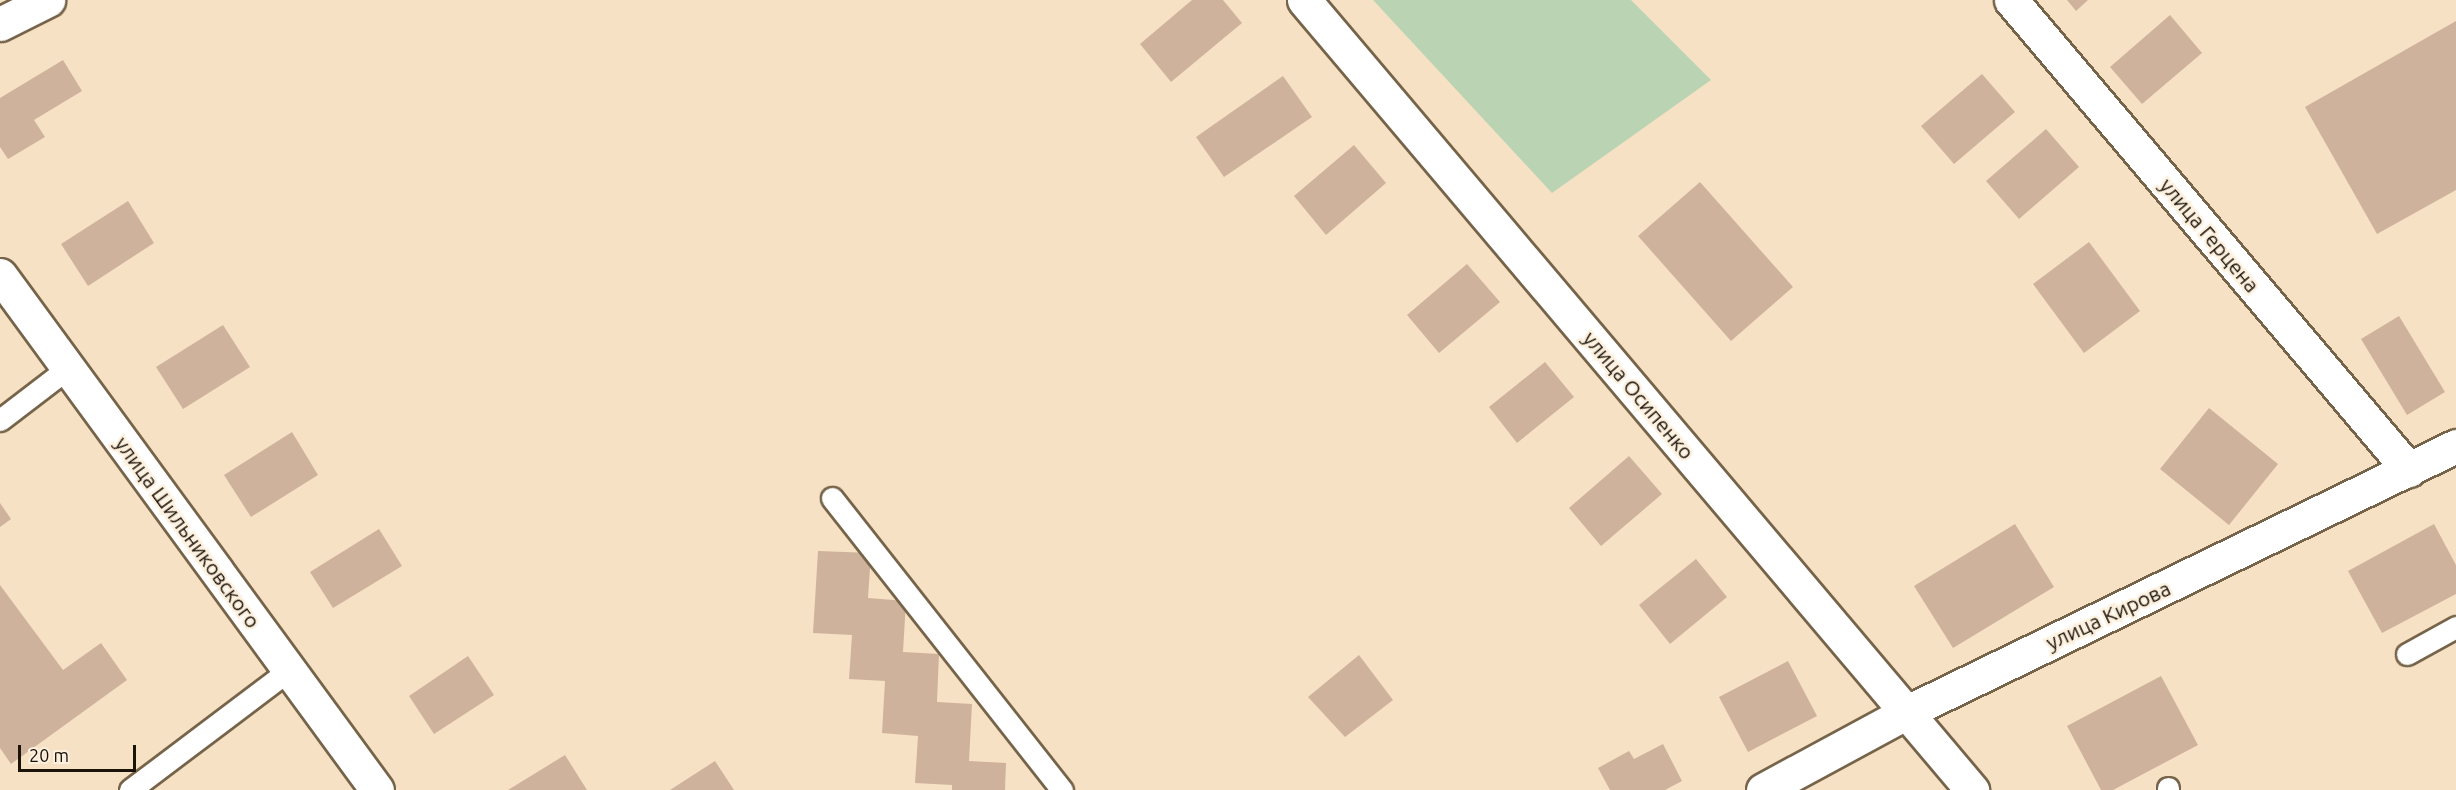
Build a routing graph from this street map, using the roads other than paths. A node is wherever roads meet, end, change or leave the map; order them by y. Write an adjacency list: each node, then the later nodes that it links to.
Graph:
1 (48, 0): 4 (street)
2 (1305, 0): 14 (street, улица Осипенко)
3 (2011, 0): 9 (street, улица Герцена)
4 (0, 24)
5 (0, 274): 6 (street, улица Шильниковского)
6 (68, 369): 7 (lane); 13 (street, улица Шильниковского)
7 (0, 420)
8 (2456, 446): 9 (street, улица Кирова)
9 (2409, 470): 14 (street, улица Кирова)
10 (832, 498): 17 (lane)
11 (2456, 627): 12 (lane)
12 (2407, 654)
13 (289, 670): 15 (lane); 16 (street, улица Шильниковского)
14 (1907, 712): 18 (street, улица Кирова); 19 (street, улица Осипенко)
15 (130, 790)
16 (377, 790)
17 (1062, 790)
18 (1763, 790)
19 (1972, 790)

